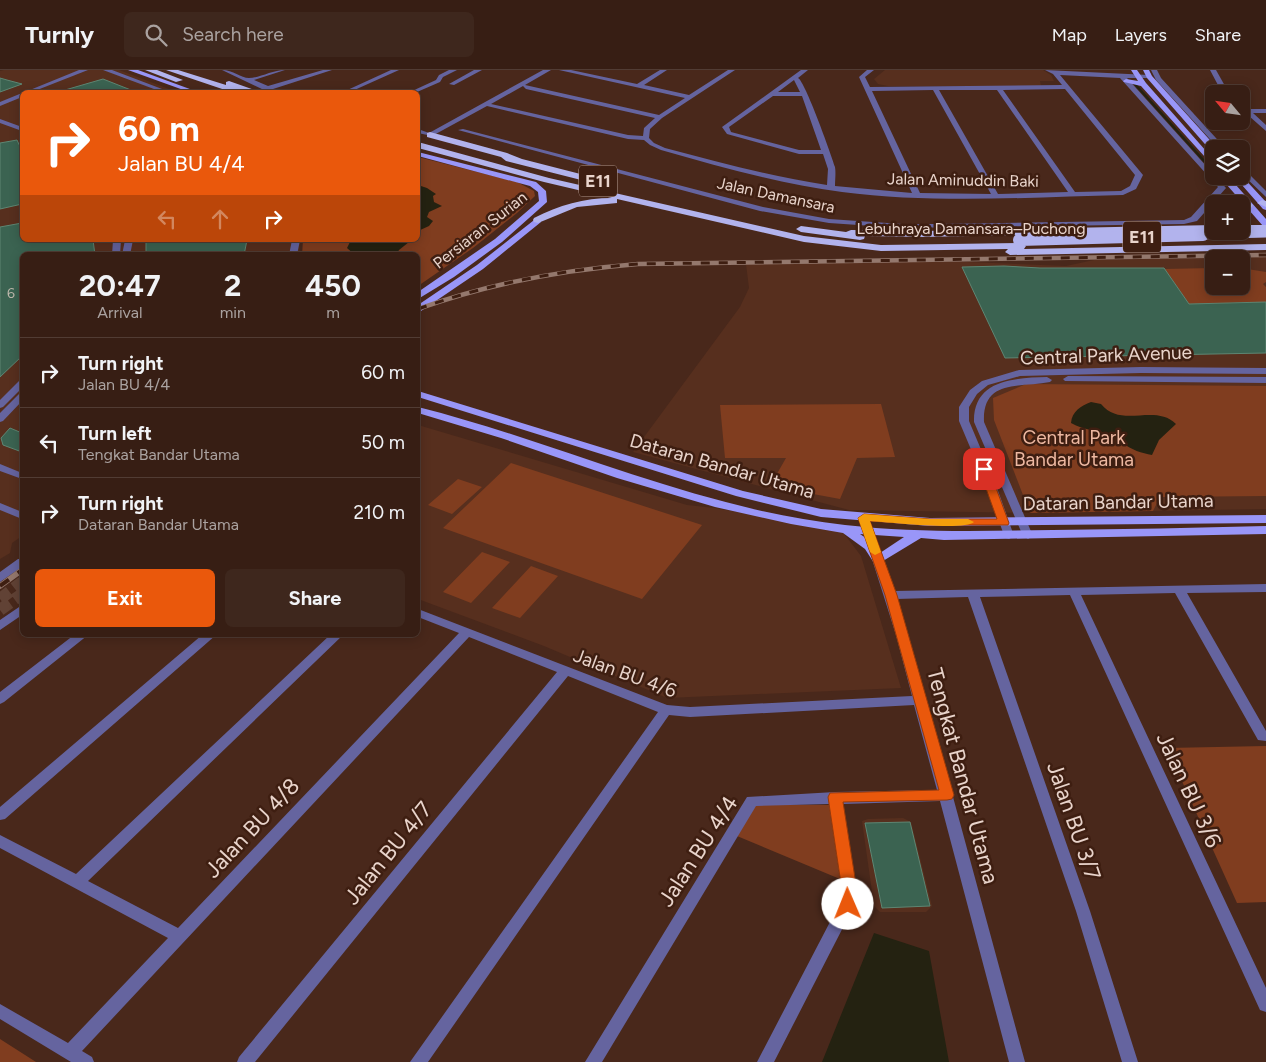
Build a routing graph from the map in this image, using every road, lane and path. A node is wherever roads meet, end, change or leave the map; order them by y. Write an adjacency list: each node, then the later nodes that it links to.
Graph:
1 (85, 70): 36 (street)
2 (106, 70): 37 (street)
3 (131, 70): 38 (main road)
4 (149, 70): 39 (highway)
5 (170, 70): 40 (highway)
6 (190, 70): 29 (highway)
7 (225, 70): 29 (street)
8 (282, 70): 29 (street)
9 (329, 70): 29 (street)
10 (396, 70): 42 (street)
11 (454, 70): 43 (street)
12 (479, 70): 27 (street)
13 (548, 70): 60 (street)
14 (562, 70): 31 (street)
15 (664, 70): 31 (street)
16 (732, 70): 48 (street)
17 (805, 70): 26 (street)
18 (871, 70): 44 (street)
19 (1154, 70): 64 (street)
20 (1213, 70): 30 (street)
21 (1052, 71): 22 (street); 33 (street, Jalan Aminuddin Baki)
22 (1085, 71): 25 (street)
23 (1136, 73): 24 (street); 25 (street); 28 (main road)
24 (1147, 73): 63 (main road)
25 (1122, 75): 28 (main road); 58 (street, Jalan Damansara)
26 (794, 78): 45 (street); 46 (street)
27 (452, 84)
28 (1143, 84): 70 (main road)
29 (257, 85): 41 (street)
30 (1221, 85)
31 (638, 86): 48 (street)
32 (526, 87): 54 (street)
33 (1066, 87): 34 (street); 76 (street, Jalan Aminuddin Baki)
34 (999, 88): 35 (street); 76 (street)
35 (935, 89): 44 (street); 78 (street)
36 (33, 90)
37 (161, 90)
38 (188, 90)
39 (210, 90)
40 (232, 90)
41 (272, 90)
42 (351, 90)
43 (418, 90)
44 (868, 90): 77 (street)
45 (771, 94): 46 (street); 67 (street)
46 (804, 94): 67 (street)
47 (20, 96): 49 (street)
48 (690, 97): 54 (street)
49 (0, 104)
50 (490, 106): 62 (street)
51 (1250, 111): 52 (street)
52 (1266, 111)
53 (1250, 113): 57 (street)
54 (660, 117): 62 (street)
55 (0, 121): 56 (street)
56 (20, 128)
57 (1266, 129)
58 (461, 130)
59 (420, 132): 60 (street)
60 (430, 135): 71 (highway)
61 (420, 138): 71 (highway, Lebuhraya Damansara–Puchong / E11)
62 (646, 138): 75 (street, Jalan Aminuddin Baki)
63 (1206, 140)
64 (1215, 140)
65 (420, 146): 69 (highway, Lebuhraya Damansara–Puchong / E11)
66 (420, 149): 69 (highway)
67 (826, 152): 75 (street)
68 (420, 155): 93 (main road, Persiaran Surian)
69 (453, 155): 81 (highway, Lebuhraya Damansara–Puchong / E11)
70 (1205, 155)
71 (519, 162): 88 (highway, Lebuhraya Damansara–Puchong / E11)
72 (1250, 181): 80 (street)
73 (1231, 185): 79 (main road)
74 (1247, 185): 80 (main road)
75 (831, 188): 77 (street, Jalan Aminuddin Baki)
76 (1073, 194): 78 (street, Jalan Aminuddin Baki)
77 (917, 195): 78 (street, Jalan Aminuddin Baki)
78 (995, 195)
79 (1239, 195)
80 (1265, 202)
81 (649, 203): 83 (highway); 92 (highway, Lebuhraya Damansara–Puchong / E11)
82 (1250, 207): 84 (main road)
83 (538, 220): 94 (main road, Persiaran Surian)
84 (1266, 226): 86 (highway)
85 (1205, 228): 88 (highway)
86 (1250, 228)
87 (1250, 231): 91 (highway)
88 (837, 233): 90 (highway, Lebuhraya Damansara–Puchong / E11)
89 (1266, 233): 90 (highway, Lebuhraya Damansara–Puchong / E11, bridge)
90 (1020, 243): 91 (highway, Lebuhraya Damansara–Puchong / E11); 92 (highway, Lebuhraya Damansara–Puchong / E11)
91 (1262, 246): 92 (highway)
92 (881, 248)
93 (420, 295)
94 (420, 308)
95 (1266, 371): 109 (street, Central Park Avenue)
96 (1266, 380): 110 (street, Central Park Avenue)
97 (20, 385): 100 (street)
98 (420, 395): 107 (main road, Dataran Bandar Utama)
99 (20, 398): 102 (street)
100 (0, 405)
101 (420, 411): 111 (main road, Dataran Bandar Utama)
102 (0, 419)
103 (0, 467): 104 (street)
104 (20, 475)
105 (0, 506): 106 (street)
106 (20, 515)
107 (870, 518): 109 (main road, Dataran Bandar Utama); 113 (street, Tengkat Bandar Utama)
108 (1266, 519): 110 (main road, Dataran Bandar Utama)
109 (1004, 523): 110 (main road, Dataran Bandar Utama); 116 (street, Central Park Avenue)
110 (1022, 523): 117 (street, Central Park Avenue)
111 (844, 529): 113 (main road, Dataran Bandar Utama); 119 (main road)
112 (1266, 530): 117 (main road, Dataran Bandar Utama)
113 (869, 532): 114 (main road, Dataran Bandar Utama); 119 (street, Tengkat Bandar Utama)
114 (918, 535): 115 (main road, Dataran Bandar Utama); 119 (main road)
115 (944, 536): 116 (main road, Dataran Bandar Utama); 118 (main road)
116 (1009, 536): 117 (main road, Dataran Bandar Utama)
117 (1028, 536)
118 (1266, 537)
119 (878, 560): 126 (street, Tengkat Bandar Utama)
120 (20, 563): 121 (street)
121 (0, 578)
122 (1266, 588): 123 (street)
123 (1179, 590): 124 (street); 138 (street)
124 (1074, 592): 125 (street); 145 (street, Jalan BU 3/6)
125 (973, 594): 126 (street); 154 (street, Jalan BU 3/7)
126 (891, 595): 136 (street, Tengkat Bandar Utama)
127 (20, 611): 129 (street)
128 (420, 615): 130 (street, Jalan BU 4/6)
129 (0, 626)
130 (466, 633): 134 (street, Jalan BU 4/6); 144 (street, Jalan BU 4/8)
131 (79, 637): 135 (street)
132 (208, 637): 141 (street)
133 (335, 637): 143 (street)
134 (565, 671): 137 (street, Jalan BU 4/6); 149 (street, Jalan BU 4/7)
135 (0, 699)
136 (919, 700): 137 (street, Jalan BU 4/6); 139 (street, Tengkat Bandar Utama)
137 (666, 710): 150 (street)
138 (1263, 737)
139 (947, 795): 140 (street, Jalan BU 4/4); 153 (street, Tengkat Bandar Utama)
140 (835, 797): 151 (street, Jalan BU 4/4); 152 (street)
141 (0, 815)
142 (0, 841): 143 (street)
143 (77, 882): 144 (street)
144 (179, 936): 147 (street, Jalan BU 4/8)
145 (1266, 1005)
146 (0, 1011): 147 (street)
147 (70, 1052): 148 (street)
148 (86, 1062)
149 (245, 1062)
150 (418, 1062)
151 (593, 1062)
152 (765, 1062)
153 (1017, 1062)
154 (1130, 1062)

